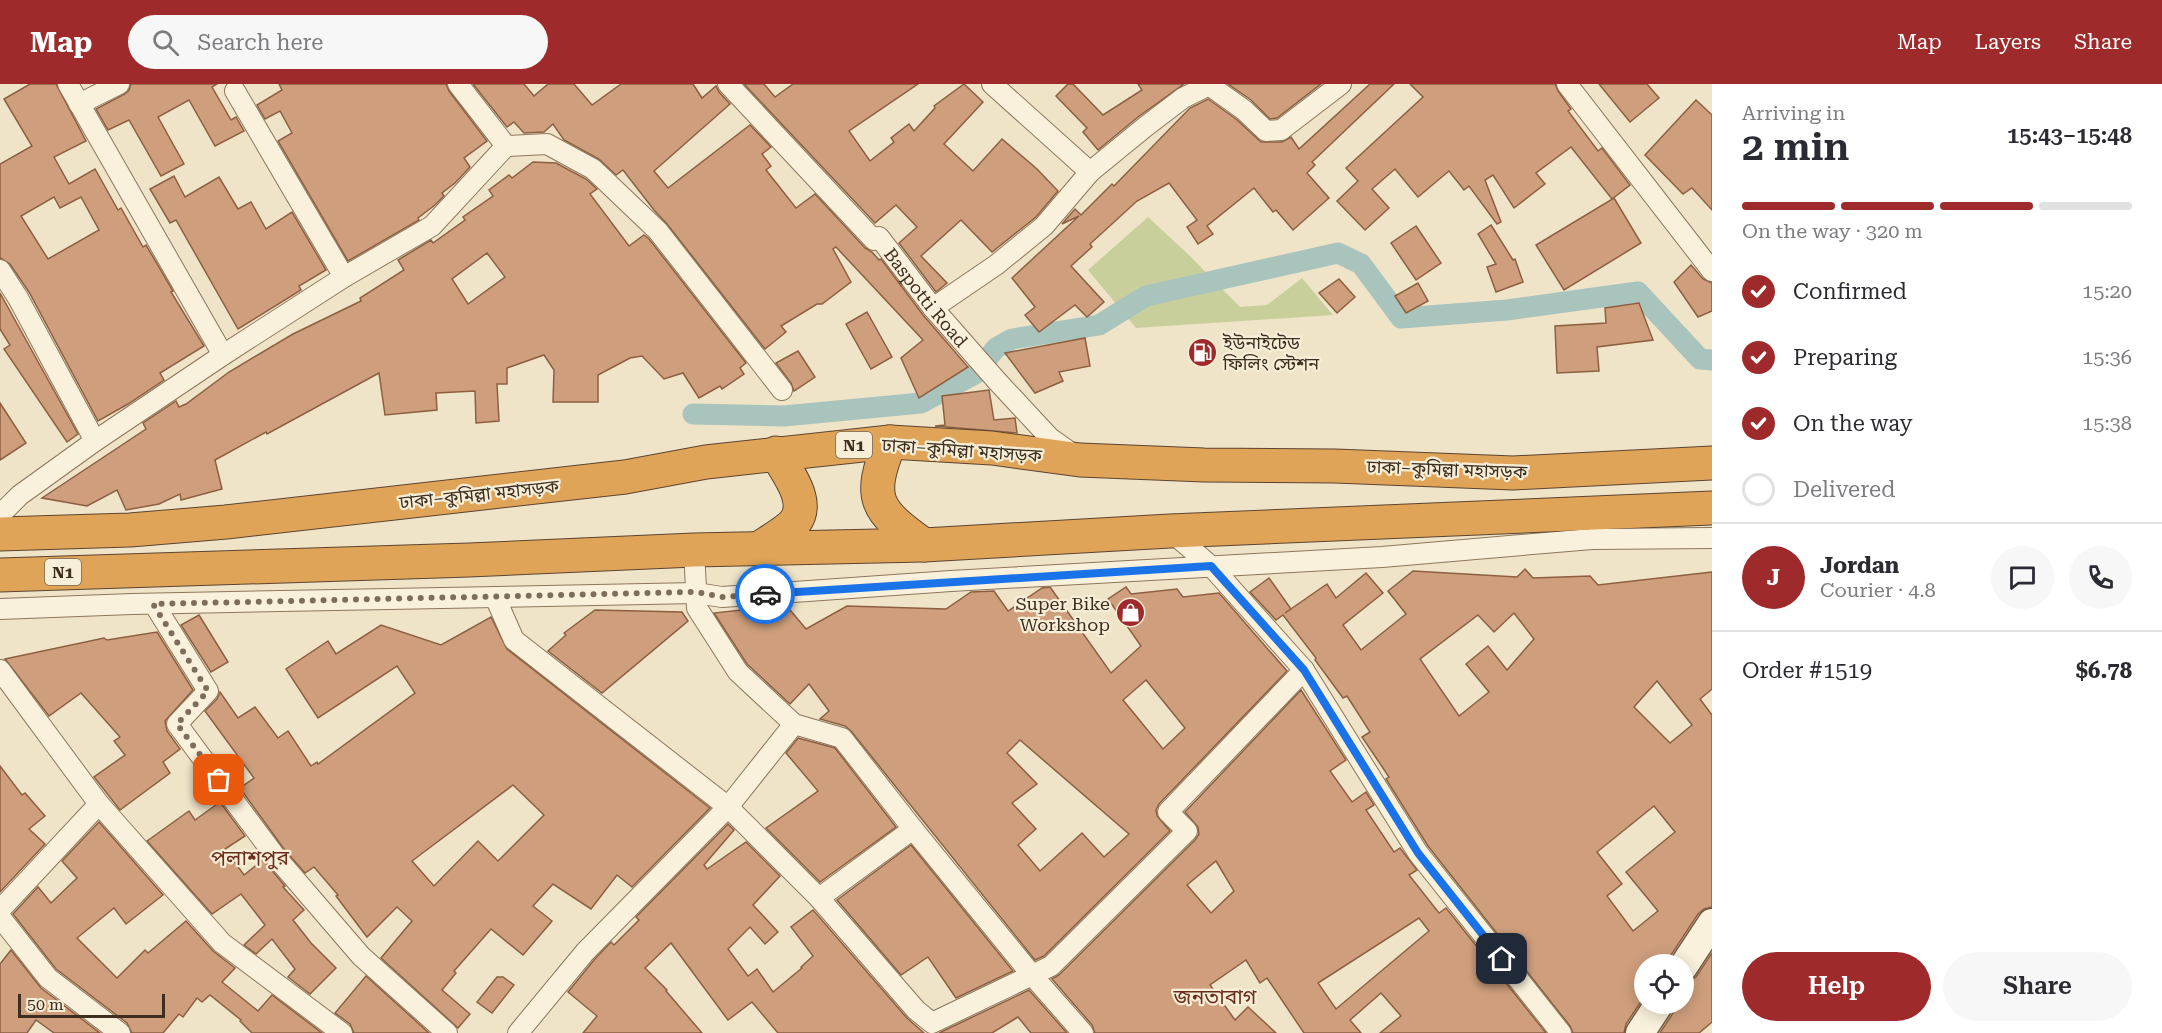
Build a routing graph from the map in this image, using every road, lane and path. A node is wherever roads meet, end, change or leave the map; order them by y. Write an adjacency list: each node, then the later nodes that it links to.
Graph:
1 (68, 84): 9 (street)
2 (119, 84): 9 (street)
3 (458, 84): 10 (street)
4 (728, 84): 15 (street, Baspotti Road)
5 (992, 84): 11 (street)
6 (1341, 84): 11 (street)
7 (1567, 84): 12 (street)
8 (237, 86): 14 (street)
9 (79, 104): 16 (street)
10 (506, 146): 14 (street); 17 (street)
11 (1090, 172): 15 (street)
12 (1709, 260)
13 (0, 270): 18 (street)
14 (344, 277): 16 (street)
15 (933, 308): 21 (street, Baspotti Road)
16 (223, 355): 18 (street)
17 (782, 390)
18 (95, 441): 24 (street)
19 (890, 442): 20 (highway, ঢাকা–কুমিল্লা মহাসড়ক / N1); 21 (highway, ঢাকা–কুমিল্লা মহাসড়ক / N1); 29 (highway)
20 (776, 453): 25 (highway, ঢাকা–কুমিল্লা মহাসড়ক / N1); 30 (highway)
21 (1080, 460): 22 (highway, ঢাকা–কুমিল্লা মহাসড়ক / N1)
22 (1712, 463)
23 (1712, 508): 26 (highway, N1)
24 (0, 516): 25 (highway)
25 (226, 522): 27 (highway, ঢাকা–কুমিল্লা মহাসড়ক / N1)
26 (1170, 531): 29 (highway, N1); 32 (street)
27 (0, 534)
28 (1712, 538): 32 (street)
29 (924, 545): 30 (highway, N1)
30 (761, 547): 31 (highway, N1)
31 (694, 550): 33 (highway, N1); 34 (street)
32 (1211, 566): 34 (street); 39 (street)
33 (0, 575)
34 (696, 592): 35 (street); 40 (street)
35 (495, 597): 36 (street); 42 (street)
36 (153, 604): 37 (street); 54 (street)
37 (0, 609)
38 (0, 670): 41 (street)
39 (1304, 670): 49 (street); 57 (street)
40 (794, 724): 42 (street); 43 (street)
41 (99, 804): 45 (street); 53 (street)
42 (728, 807): 44 (street); 55 (street)
43 (913, 829): 44 (street); 49 (street)
44 (819, 898): 51 (street)
45 (0, 910)
46 (0, 917): 52 (street)
47 (1712, 923): 48 (street)
48 (1692, 954)
49 (1032, 975): 51 (street); 56 (street)
50 (1652, 1014): 58 (street)
51 (936, 1028)
52 (120, 1033)
53 (342, 1033)
54 (447, 1033)
55 (518, 1033)
56 (1083, 1033)
57 (1561, 1033)
58 (1640, 1033)

